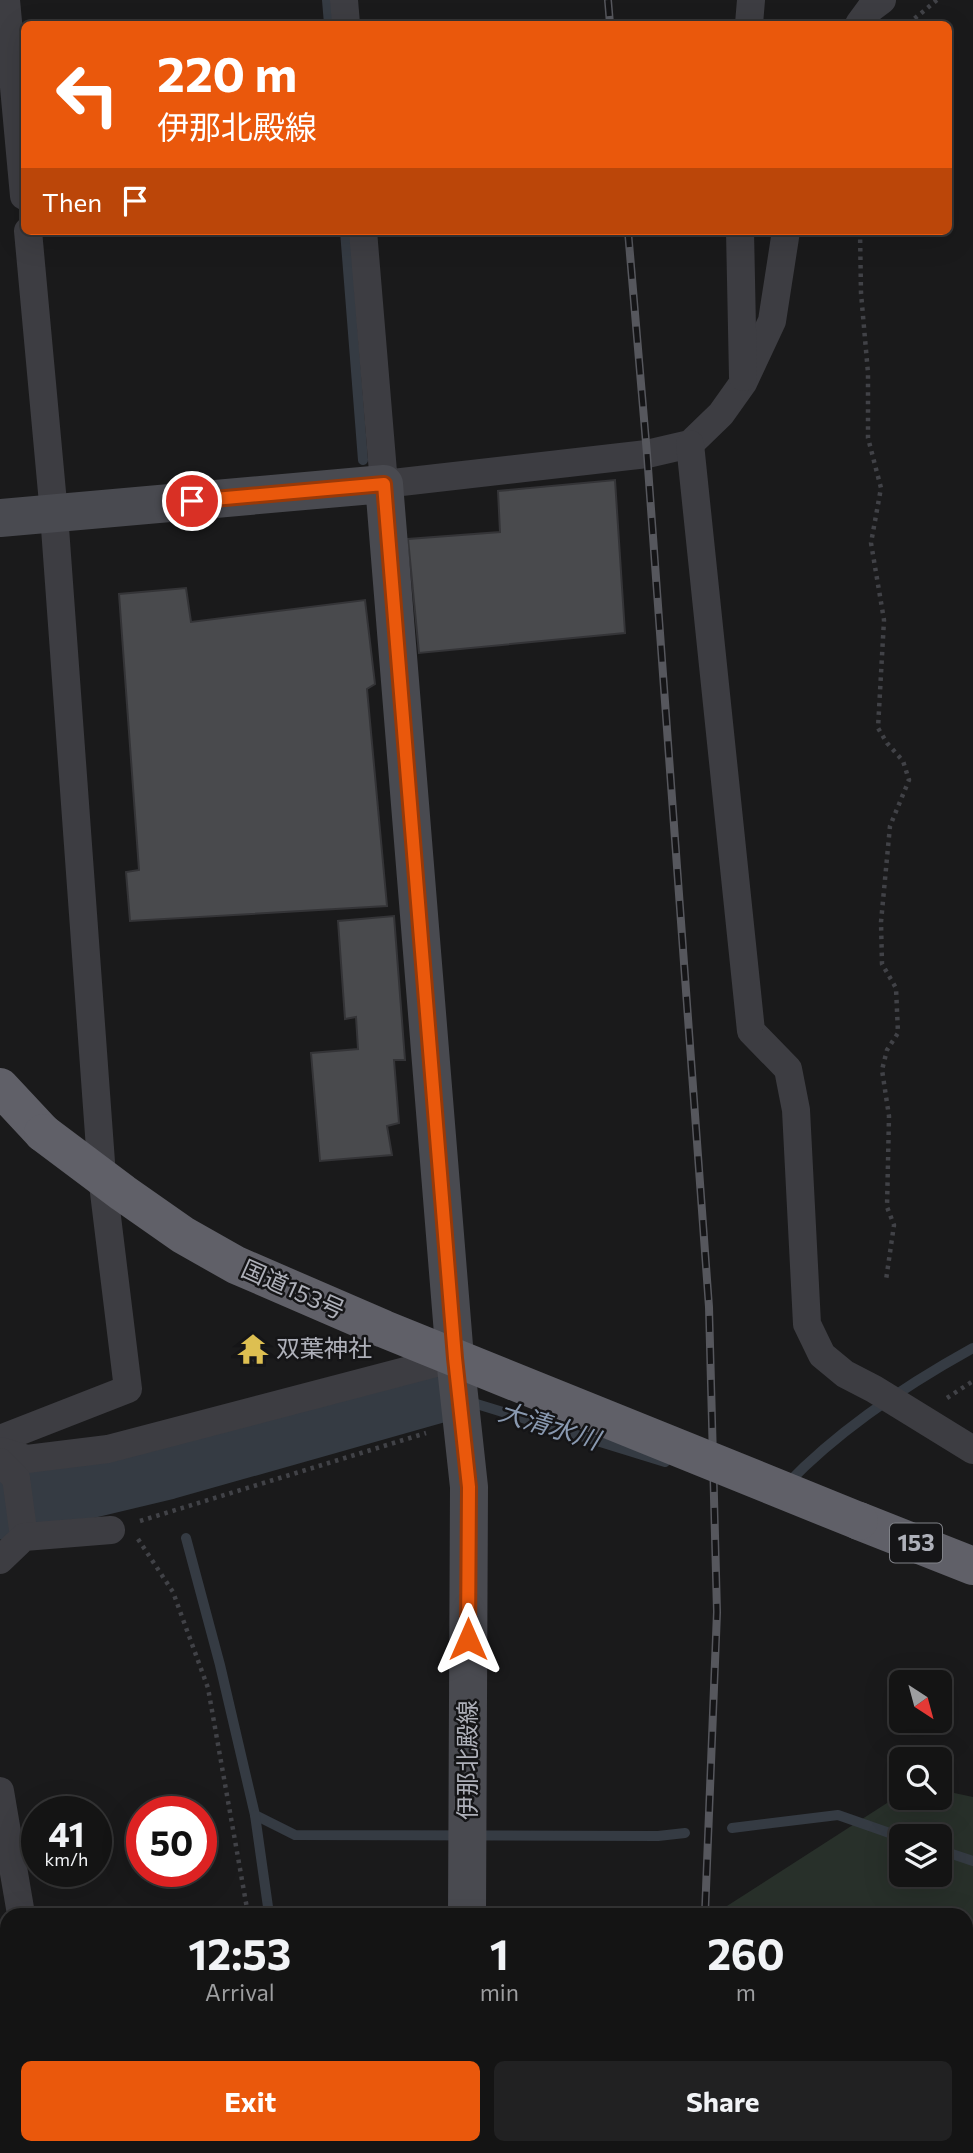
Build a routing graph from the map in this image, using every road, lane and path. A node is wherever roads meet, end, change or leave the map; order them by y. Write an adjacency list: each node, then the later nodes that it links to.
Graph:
1 (6, 0): 10 (street)
2 (344, 0): 6 (street)
3 (751, 0): 7 (street)
4 (881, 0): 8 (street)
5 (937, 0): 9 (path)
6 (346, 21)
7 (749, 21)
8 (861, 21)
9 (912, 21)
10 (21, 164)
11 (28, 235): 19 (street)
12 (363, 235): 18 (street)
13 (740, 235): 16 (street)
14 (785, 235): 16 (street)
15 (860, 235): 22 (path)
16 (743, 383): 17 (street)
17 (690, 443): 18 (street); 26 (street)
18 (384, 484): 19 (main road); 23 (main road, 伊那北殿線)
19 (54, 514): 20 (main road); 25 (street)
20 (0, 518)
21 (0, 1087): 32 (highway, 国道153号 / 153, bridge)
22 (886, 1280)
23 (457, 1366): 24 (main road, 伊那北殿線); 27 (street)
24 (463, 1418): 29 (path); 36 (main road, 伊那北殿線)
25 (0, 1439)
26 (973, 1450)
27 (0, 1451)
28 (8, 1470): 30 (street)
29 (111, 1530): 30 (street); 35 (path)
30 (24, 1537): 31 (street)
31 (0, 1560)
32 (973, 1566)
33 (0, 1791): 34 (street)
34 (20, 1908)
35 (246, 1908)
36 (467, 1908)

